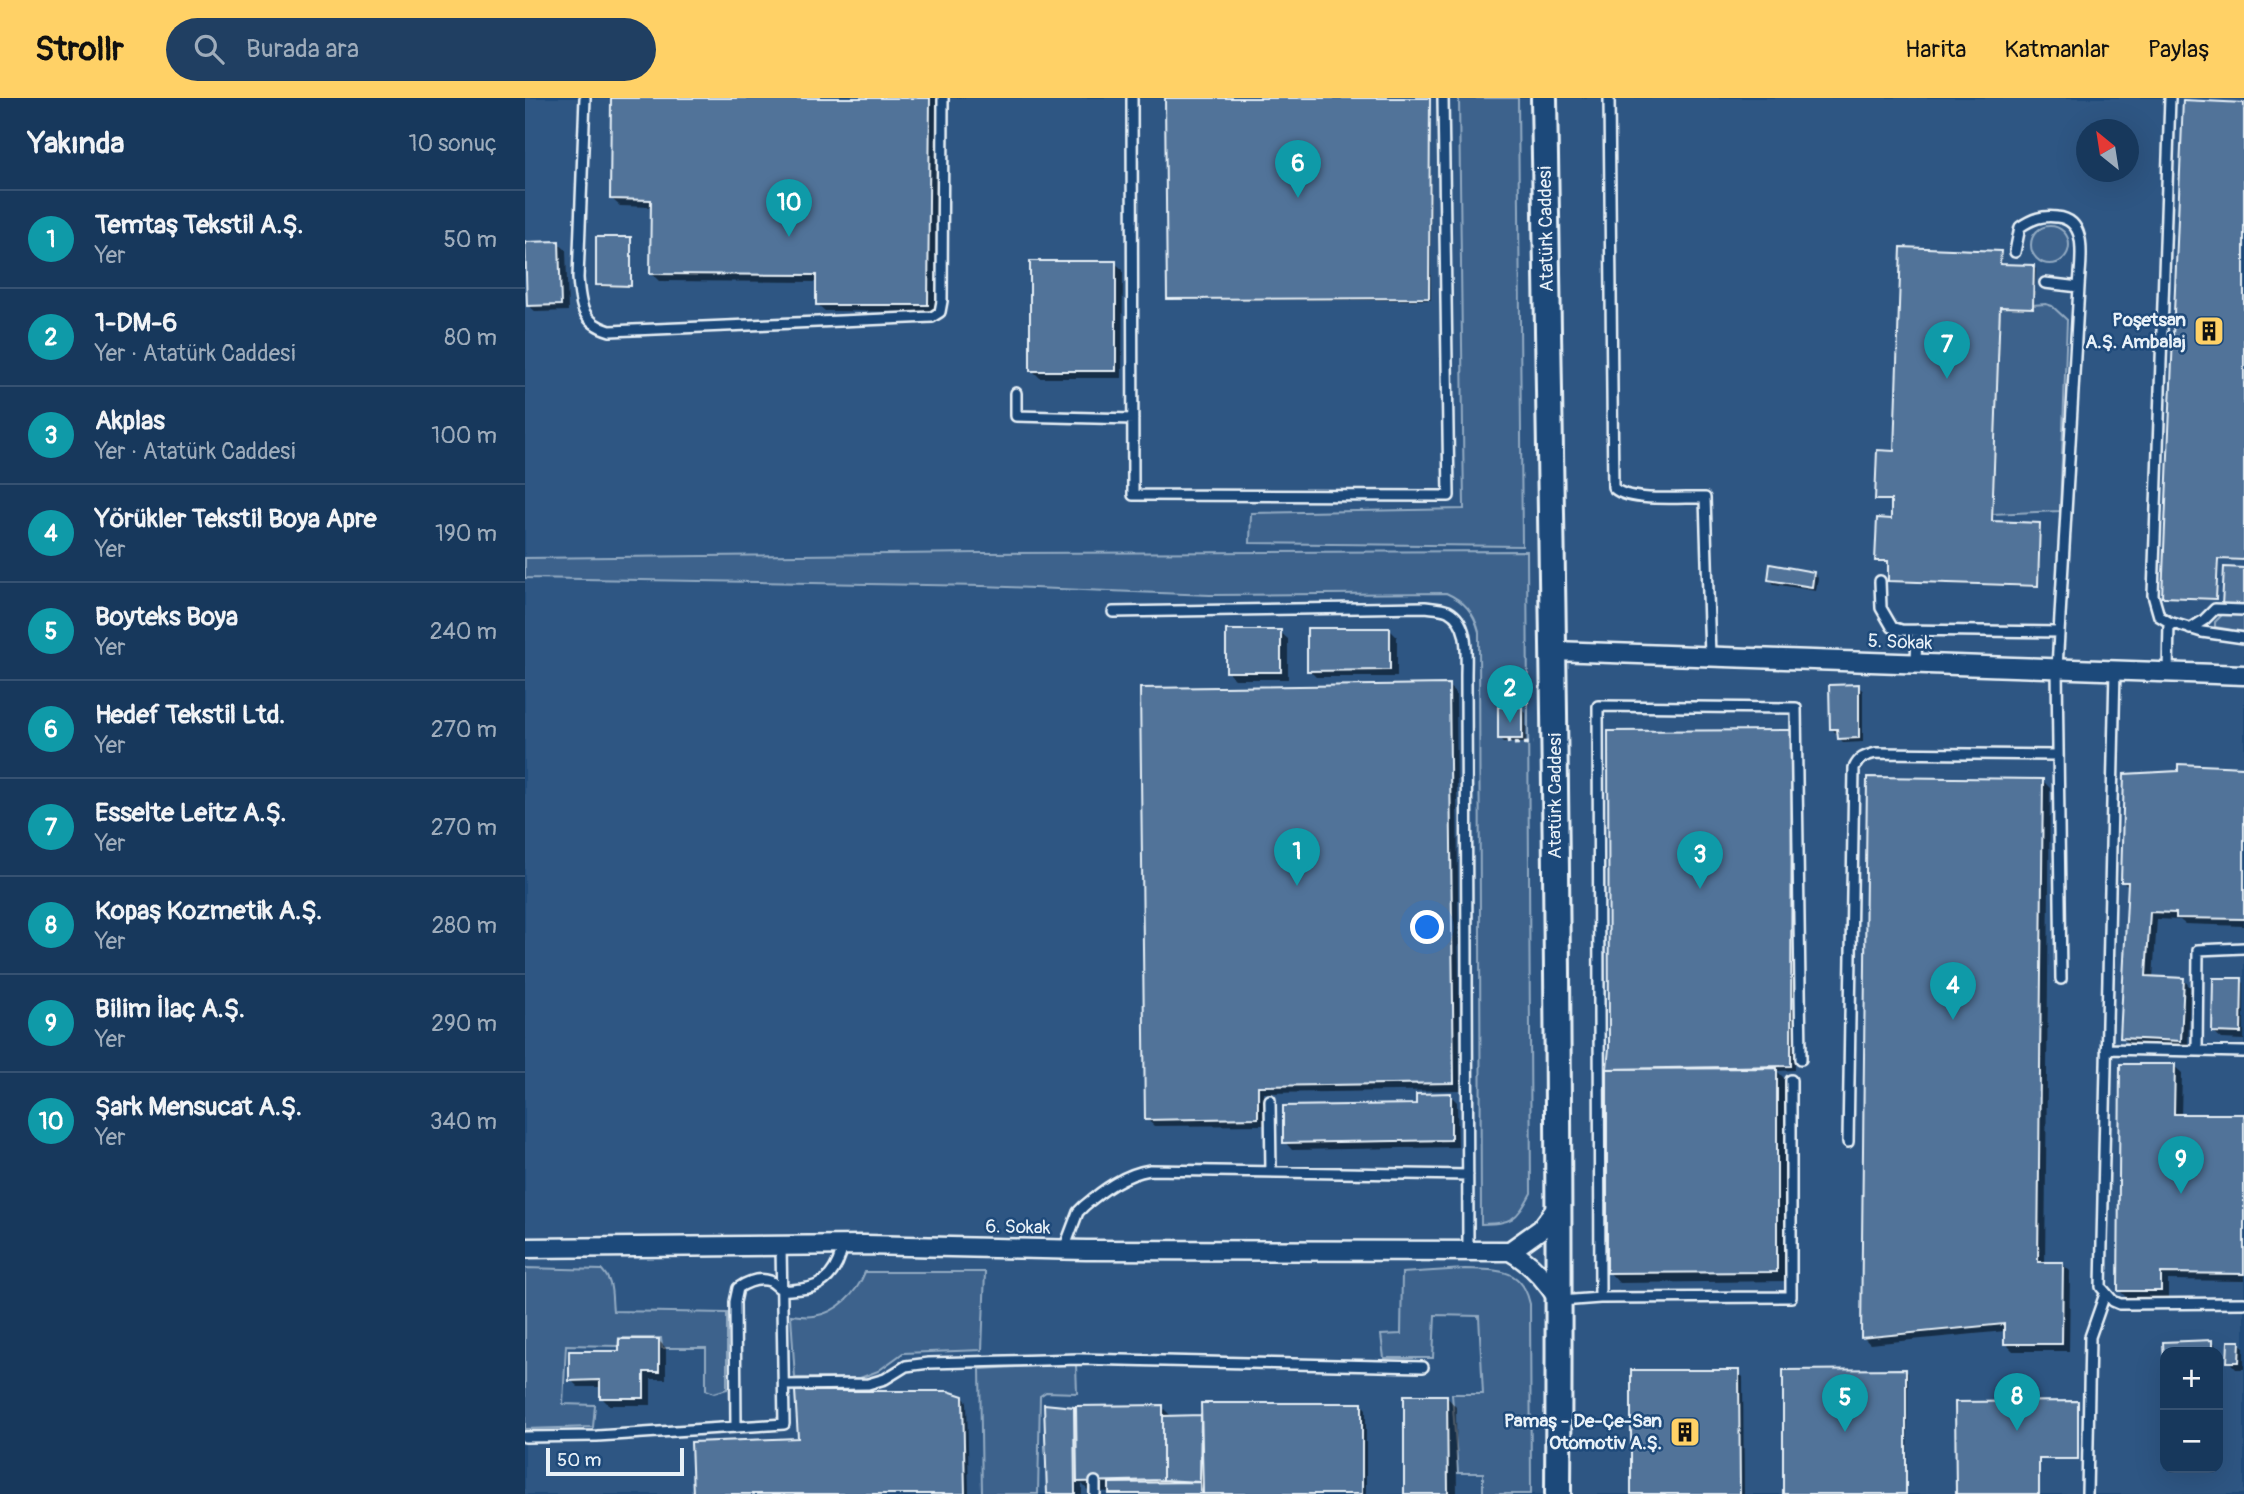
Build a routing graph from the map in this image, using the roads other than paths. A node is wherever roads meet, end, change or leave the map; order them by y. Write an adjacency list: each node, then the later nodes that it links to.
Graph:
1 (585, 98): 2 (lane)
2 (943, 98)
3 (1132, 98): 12 (lane)
4 (1443, 98): 12 (lane)
5 (1544, 98): 21 (street, Atatürk Caddesi)
6 (1609, 98): 22 (lane)
7 (2170, 98): 16 (lane)
8 (2015, 252): 10 (lane)
9 (2045, 283): 10 (lane)
10 (2079, 287): 19 (lane)
11 (1016, 393): 12 (lane)
12 (1133, 419)
13 (1880, 581): 18 (lane)
14 (2244, 610): 17 (lane)
15 (1112, 612): 39 (lane)
16 (2169, 622): 17 (lane); 26 (lane)
17 (2190, 629): 20 (lane)
18 (1917, 630): 19 (lane); 23 (lane)
19 (2059, 632): 24 (lane)
20 (2244, 638)
21 (1554, 651): 22 (street, 5. Sokak); 40 (street, Atatürk Caddesi)
22 (1710, 656): 23 (street, 5. Sokak)
23 (1916, 663): 24 (street, 5. Sokak)
24 (2057, 668): 25 (street, 5. Sokak); 28 (lane)
25 (2115, 670): 26 (street, 5. Sokak); 31 (lane)
26 (2168, 673): 27 (street, 5. Sokak)
27 (2244, 675)
28 (2058, 755): 30 (lane); 37 (lane)
29 (2244, 948): 32 (lane)
30 (2061, 979)
31 (2106, 1049): 32 (lane); 48 (lane)
32 (2197, 1051): 33 (lane)
33 (2244, 1052)
34 (1801, 1059): 49 (lane)
35 (1791, 1080): 49 (lane)
36 (1270, 1100): 38 (lane)
37 (1847, 1142)
38 (1271, 1172): 39 (lane); 44 (lane)
39 (1468, 1175): 45 (lane)
40 (1558, 1206): 46 (street); 50 (street, Atatürk Caddesi)
41 (843, 1245): 42 (street, 6. Sokak); 44 (street, 6. Sokak); 47 (lane)
42 (781, 1246): 43 (street, 6. Sokak); 47 (lane)
43 (525, 1248)
44 (1064, 1249): 45 (street, 6. Sokak)
45 (1468, 1251): 46 (street, 6. Sokak)
46 (1510, 1251): 50 (street)
47 (782, 1290): 53 (lane); 54 (lane)
48 (2105, 1294): 51 (lane); 59 (lane)
49 (1600, 1298): 50 (lane)
50 (1559, 1301): 58 (street, Atatürk Caddesi)
51 (2244, 1303)
52 (1423, 1367): 53 (lane)
53 (784, 1385): 54 (lane)
54 (736, 1427): 55 (lane)
55 (525, 1437)
56 (1095, 1482): 57 (lane)
57 (1095, 1494)
58 (1558, 1494)
59 (2087, 1494)

